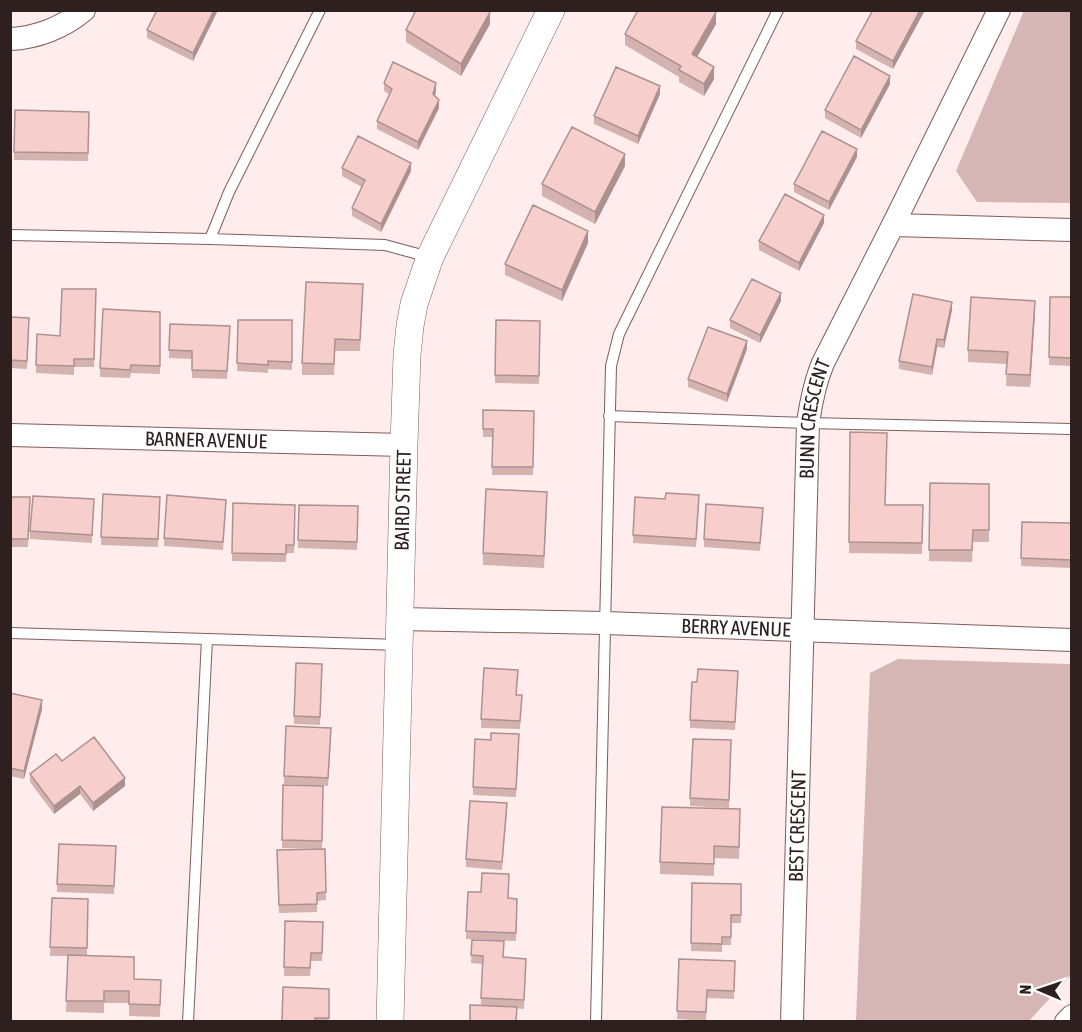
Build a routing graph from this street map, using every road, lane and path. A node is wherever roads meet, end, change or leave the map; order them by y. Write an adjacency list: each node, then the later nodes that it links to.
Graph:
1 (84, 10): 6 (street)
2 (320, 10): 10 (lane)
3 (551, 10): 11 (street, BAIRD STREET)
4 (778, 10): 12 (lane)
5 (999, 10): 7 (street, BUNN CRESCENT)
6 (10, 39)
7 (893, 225): 8 (street); 13 (street, BUNN CRESCENT)
8 (1071, 230)
9 (10, 235): 10 (lane)
10 (210, 239): 11 (lane)
11 (430, 257): 16 (street, BAIRD STREET)
12 (609, 416): 13 (lane); 17 (lane)
13 (808, 423): 14 (lane); 18 (street, BUNN CRESCENT)
14 (1071, 429)
15 (10, 435): 16 (street, BARNER AVENUE)
16 (404, 445): 19 (street, BAIRD STREET)
17 (605, 623): 18 (street, BERRY AVENUE); 19 (street, BERRY AVENUE); 26 (lane)
18 (802, 631): 22 (street, BERRY AVENUE); 27 (street, BEST CRESCENT)
19 (400, 632): 21 (lane); 25 (street, BAIRD STREET)
20 (10, 633): 21 (lane)
21 (207, 639): 24 (lane)
22 (1071, 640)
23 (1071, 1016): 28 (street)
24 (188, 1022)
25 (390, 1022)
26 (596, 1022)
27 (792, 1022)
28 (1066, 1022)

